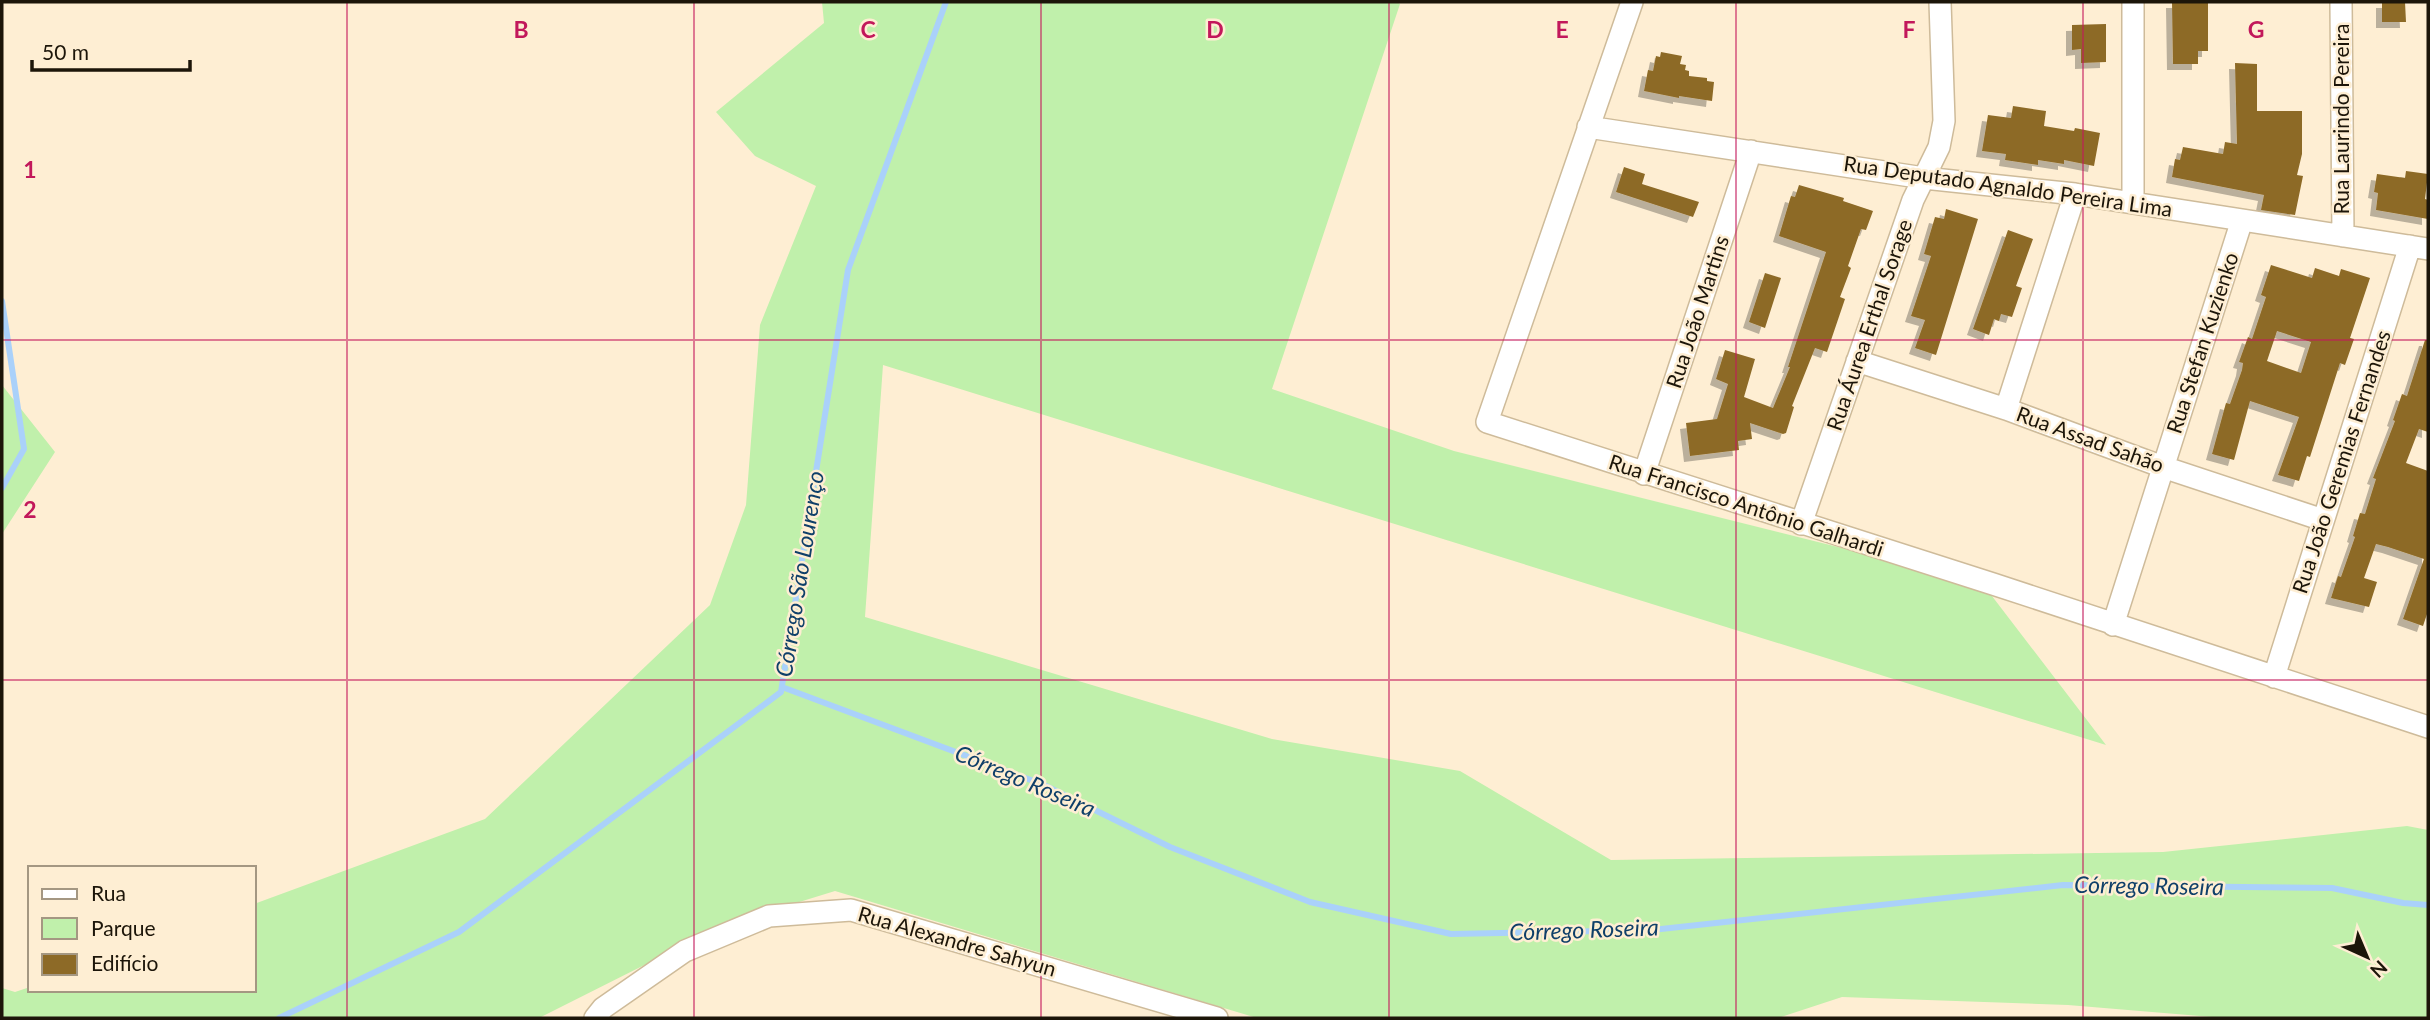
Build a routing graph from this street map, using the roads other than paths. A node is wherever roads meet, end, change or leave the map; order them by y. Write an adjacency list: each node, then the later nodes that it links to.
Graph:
1 (1632, 2): 5 (street, Rua Francisco Antônio Galhardi)
2 (1940, 2): 7 (street, Rua Áurea Erthal Sorage)
3 (2133, 2): 9 (street)
4 (2342, 2): 11 (street, Rua Laurindo Pereira)
5 (1588, 127): 6 (street, Rua Deputado Agnaldo Pereira Lima); 16 (street, Rua Francisco Antônio Galhardi)
6 (1751, 151): 7 (street, Rua Deputado Agnaldo Pereira Lima); 16 (street, Rua João Martins)
7 (1924, 178): 8 (street, Rua Deputado Agnaldo Pereira Lima); 13 (street, Rua Áurea Erthal Sorage)
8 (2075, 194): 9 (street, Rua Deputado Agnaldo Pereira Lima); 14 (street)
9 (2133, 203): 10 (street, Rua Deputado Agnaldo Pereira Lima)
10 (2242, 220): 11 (street, Rua Deputado Agnaldo Pereira Lima); 15 (street, Rua Stefan Kuzienko)
11 (2343, 236): 12 (street, Rua Deputado Agnaldo Pereira Lima)
12 (2419, 248): 17 (street, Rua João Geremias Fernandes)
13 (1857, 360): 14 (street, Rua Assad Sahão); 18 (street, Rua Áurea Erthal Sorage)
14 (2006, 409): 15 (street, Rua Assad Sahão)
15 (2163, 467): 17 (street, Rua Assad Sahão); 19 (street, Rua Stefan Kuzienko)
16 (1644, 474): 18 (street, Rua Francisco Antônio Galhardi)
17 (2323, 520): 20 (street, Rua João Geremias Fernandes)
18 (1801, 524): 19 (street, Rua Francisco Antônio Galhardi)
19 (2113, 625): 20 (street, Rua Francisco Antônio Galhardi)
20 (2274, 677): 21 (street, Rua Francisco Antônio Galhardi)
21 (2428, 727)
22 (595, 1018): 23 (street, Rua Alexandre Sahyun)
23 (1217, 1018)

